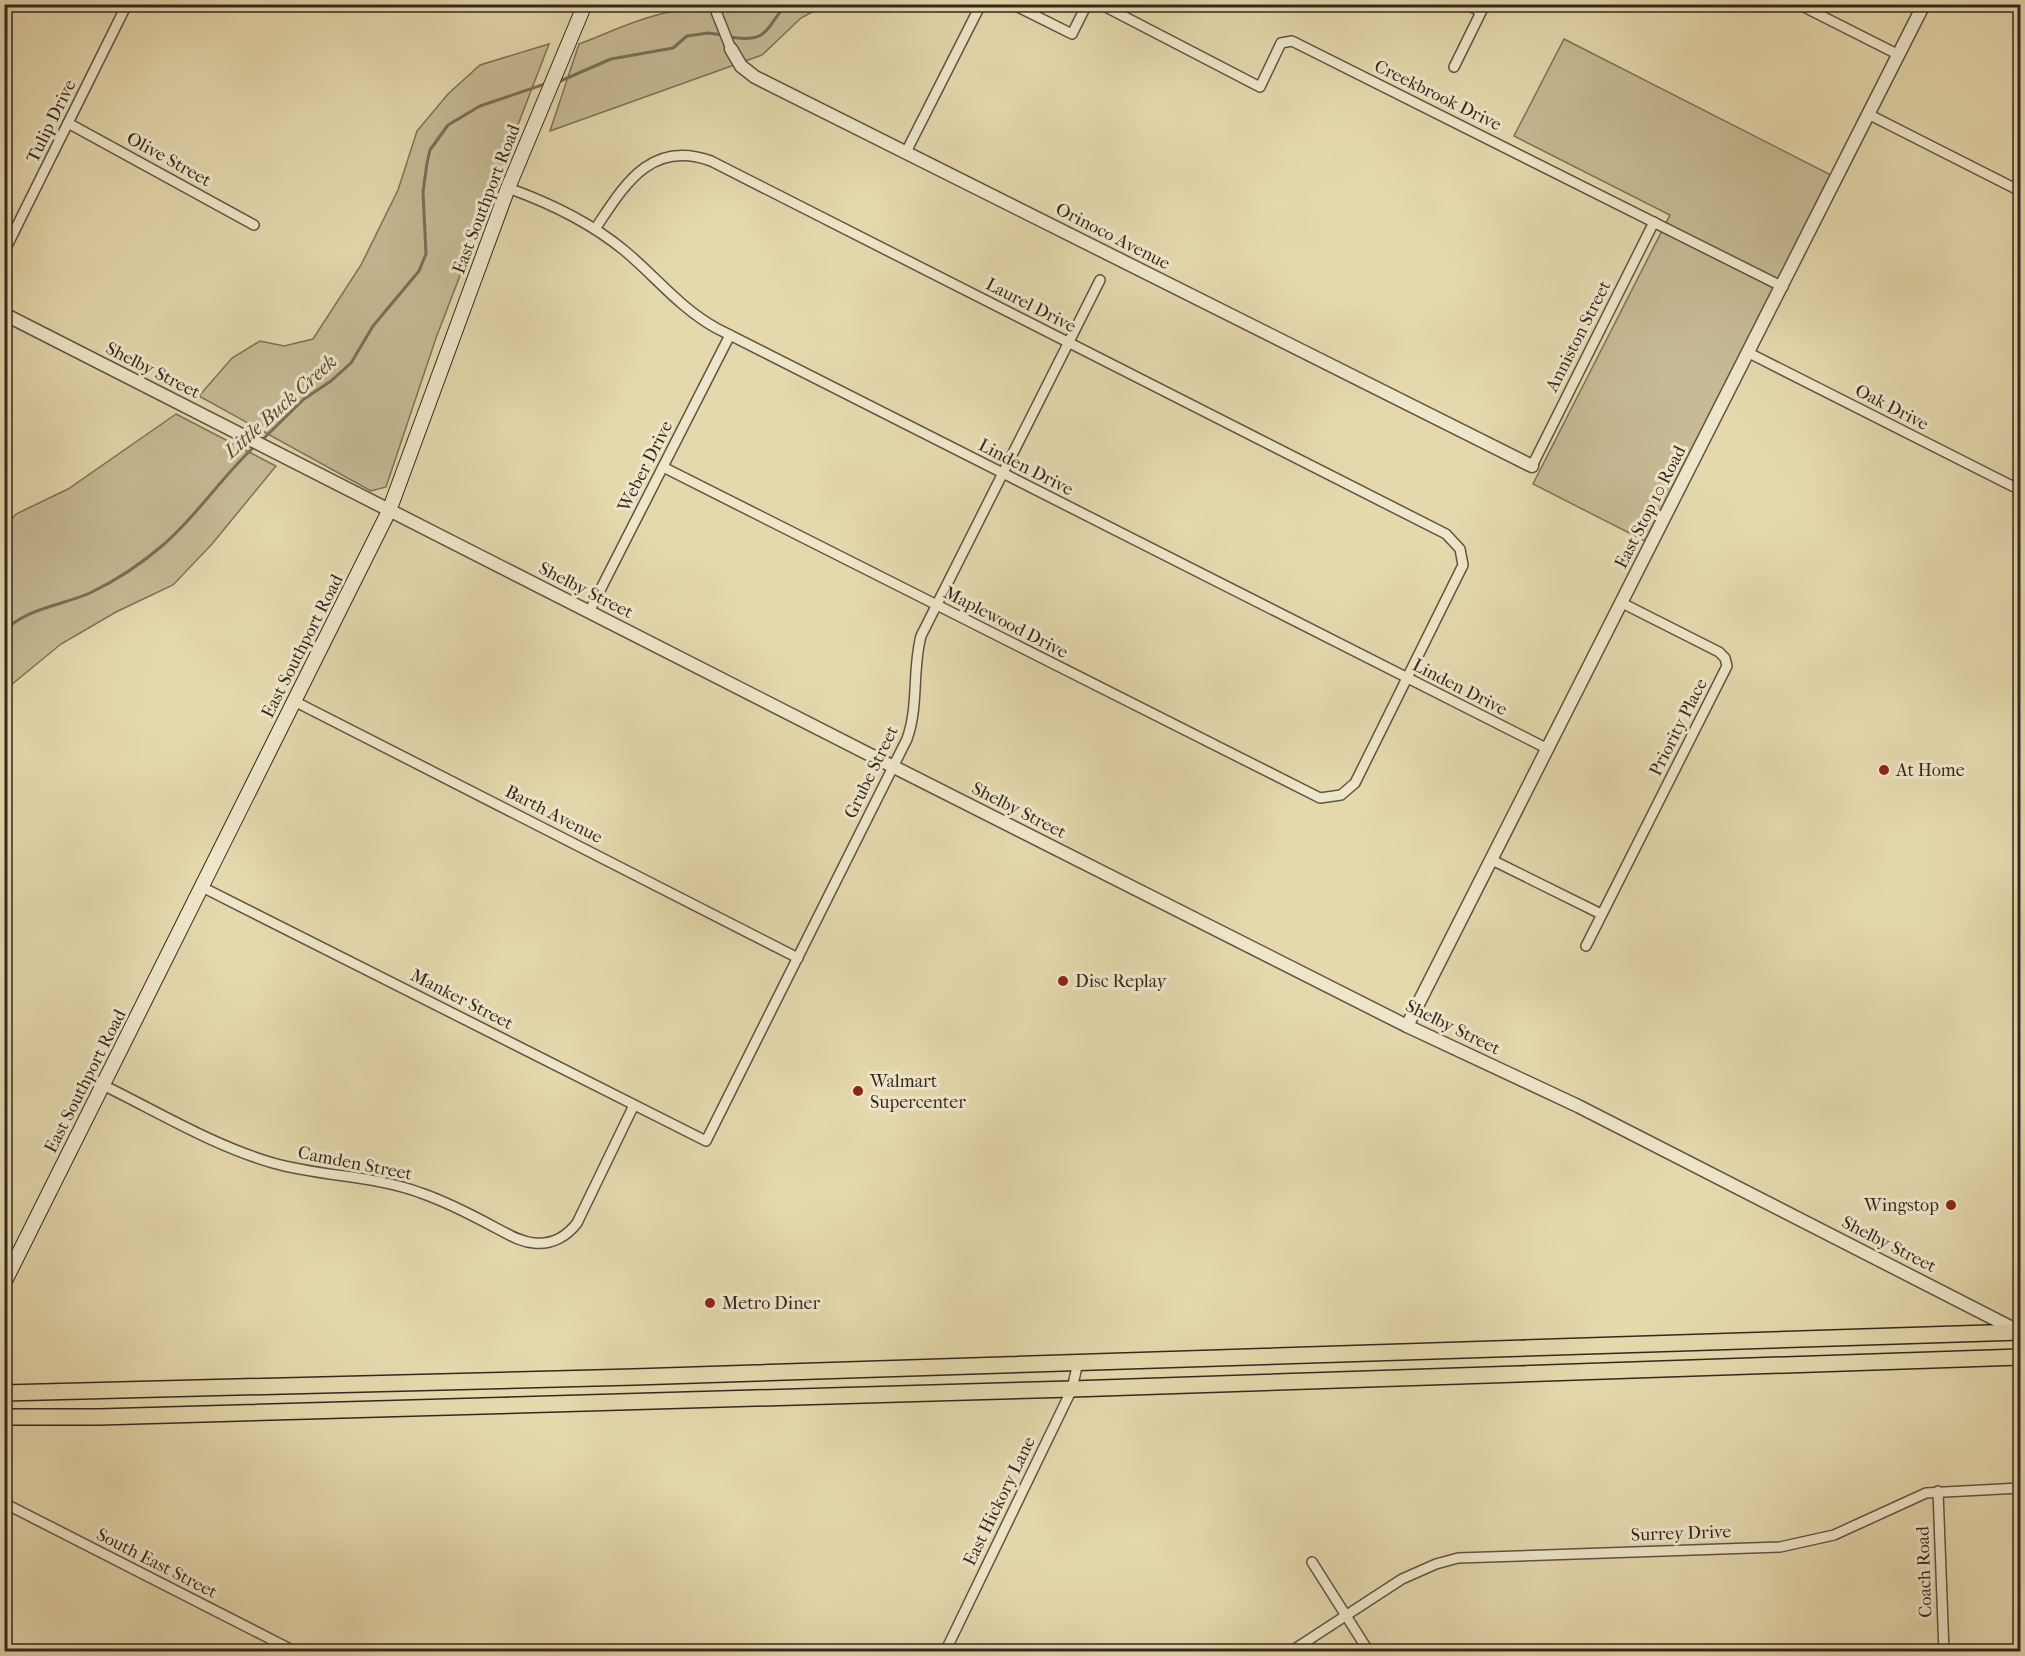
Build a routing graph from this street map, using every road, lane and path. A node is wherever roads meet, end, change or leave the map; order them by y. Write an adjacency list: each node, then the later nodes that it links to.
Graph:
1 (127, 4): 16 (street, Tulip Drive)
2 (585, 4): 18 (main road, East Southport Road)
3 (981, 4): 17 (street)
4 (1012, 4): 5 (street)
5 (1087, 4)
6 (1100, 4): 20 (street, Creekbrook Drive)
7 (1466, 4): 11 (street)
8 (1798, 4): 13 (street)
9 (1924, 4): 13 (street, East Stop 10 Road)
10 (715, 8): 12 (street, Orinoco Avenue)
11 (1483, 8): 14 (street)
12 (731, 50): 17 (street, Orinoco Avenue)
13 (1899, 55): 15 (street, East Stop 10 Road)
14 (1455, 68)
15 (1870, 115): 19 (street); 25 (street, East Stop 10 Road)
16 (68, 123): 21 (street, Olive Street); 23 (street, Tulip Drive)
17 (906, 152): 30 (street, Orinoco Avenue)
18 (508, 188): 22 (street, Linden Drive); 34 (main road, East Southport Road)
19 (2020, 191)
20 (1654, 222): 25 (street, Creekbrook Drive); 30 (street, Anniston Street)
21 (254, 225)
22 (595, 229): 27 (street, Linden Drive); 28 (street, Laurel Drive)
23 (4, 252)
24 (1100, 280): 28 (street, Grube Street)
25 (1783, 287): 29 (street, East Stop 10 Road)
26 (4, 314): 34 (street, Shelby Street)
27 (730, 335): 31 (street, Weber Drive); 32 (street, Linden Drive)
28 (1069, 343): 32 (street, Grube Street); 38 (street, Laurel Drive)
29 (1749, 353): 33 (street, Oak Drive); 35 (street, East Stop 10 Road)
30 (1532, 466)
31 (663, 467): 36 (street, Maplewood Drive); 37 (street, Weber Drive)
32 (1003, 473): 36 (street, Grube Street); 38 (street, Linden Drive)
33 (2020, 490)
34 (389, 511): 37 (street, Shelby Street); 39 (main road, East Southport Road)
35 (1622, 603): 40 (street, East Stop 10 Road); 44 (street, Priority Place)
36 (936, 605): 38 (street, Maplewood Drive); 41 (street, Grube Street)
37 (589, 612): 41 (street, Shelby Street)
38 (1408, 679): 40 (street, Linden Drive)
39 (294, 701): 43 (main road, East Southport Road); 46 (street, Barth Avenue)
40 (1548, 750): 42 (street, East Stop 10 Road)
41 (892, 766): 46 (street, Grube Street); 47 (street, Shelby Street)
42 (1492, 860): 44 (street); 47 (street, East Stop 10 Road)
43 (202, 887): 48 (main road, East Southport Road); 49 (street, Manker Street)
44 (1601, 914): 45 (street, Priority Place)
45 (1586, 946)
46 (798, 958): 50 (street, Grube Street)
47 (1407, 1026): 52 (street, Shelby Street)
48 (103, 1085): 49 (street, Camden Street); 51 (main road, East Southport Road)
49 (634, 1105): 50 (street, Manker Street)
50 (706, 1142)
51 (4, 1283)
52 (2020, 1332): 54 (main road)
53 (2020, 1357): 55 (main road)
54 (1078, 1362): 55 (street, East Hickory Lane); 56 (main road)
55 (1072, 1389): 57 (main road); 64 (street, East Hickory Lane)
56 (4, 1393)
57 (4, 1417)
58 (2020, 1488): 59 (street, Surrey Drive)
59 (1938, 1491): 62 (street, Surrey Drive); 67 (street, Coach Road)
60 (4, 1503): 63 (street, South East Street)
61 (1312, 1562): 62 (street)
62 (1346, 1615): 65 (street, Surrey Drive); 66 (street)
63 (296, 1652)
64 (945, 1652)
65 (1290, 1652)
66 (1369, 1652)
67 (1944, 1652)

